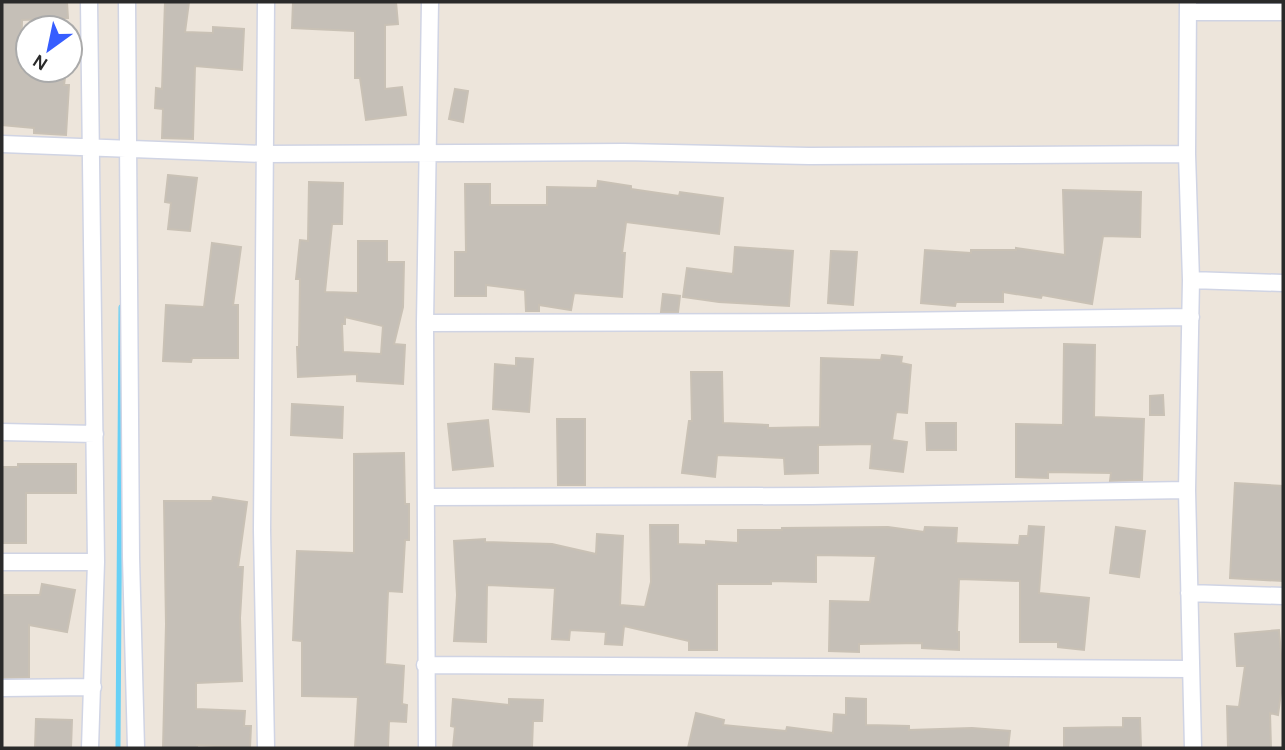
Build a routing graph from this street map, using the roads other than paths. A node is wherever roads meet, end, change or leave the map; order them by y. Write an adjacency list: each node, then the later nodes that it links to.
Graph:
1 (89, 2): 8 (street)
2 (127, 2): 9 (street)
3 (265, 2): 12 (street)
4 (430, 2): 10 (street)
5 (1188, 7): 6 (street); 11 (street)
6 (1283, 12)
7 (2, 144): 8 (street)
8 (92, 148): 9 (street); 18 (street)
9 (128, 149): 12 (street); 30 (street)
10 (429, 153): 11 (street); 12 (street); 16 (street)
11 (1187, 153): 13 (street)
12 (265, 154): 31 (street)
13 (1191, 279): 14 (street); 15 (street)
14 (1283, 283)
15 (1191, 317): 16 (street); 19 (street)
16 (425, 323): 20 (street)
17 (2, 432): 18 (street)
18 (95, 434): 22 (street)
19 (1187, 490): 20 (street); 23 (street)
20 (426, 497): 25 (street)
21 (2, 562): 22 (street)
22 (96, 562): 27 (street)
23 (1189, 593): 24 (street); 26 (street)
24 (1283, 596)
25 (425, 665): 26 (street); 32 (street)
26 (1191, 669): 33 (street)
27 (93, 687): 28 (street); 29 (street)
28 (2, 688)
29 (90, 748)
30 (136, 748)
31 (265, 748)
32 (427, 748)
33 (1192, 748)

